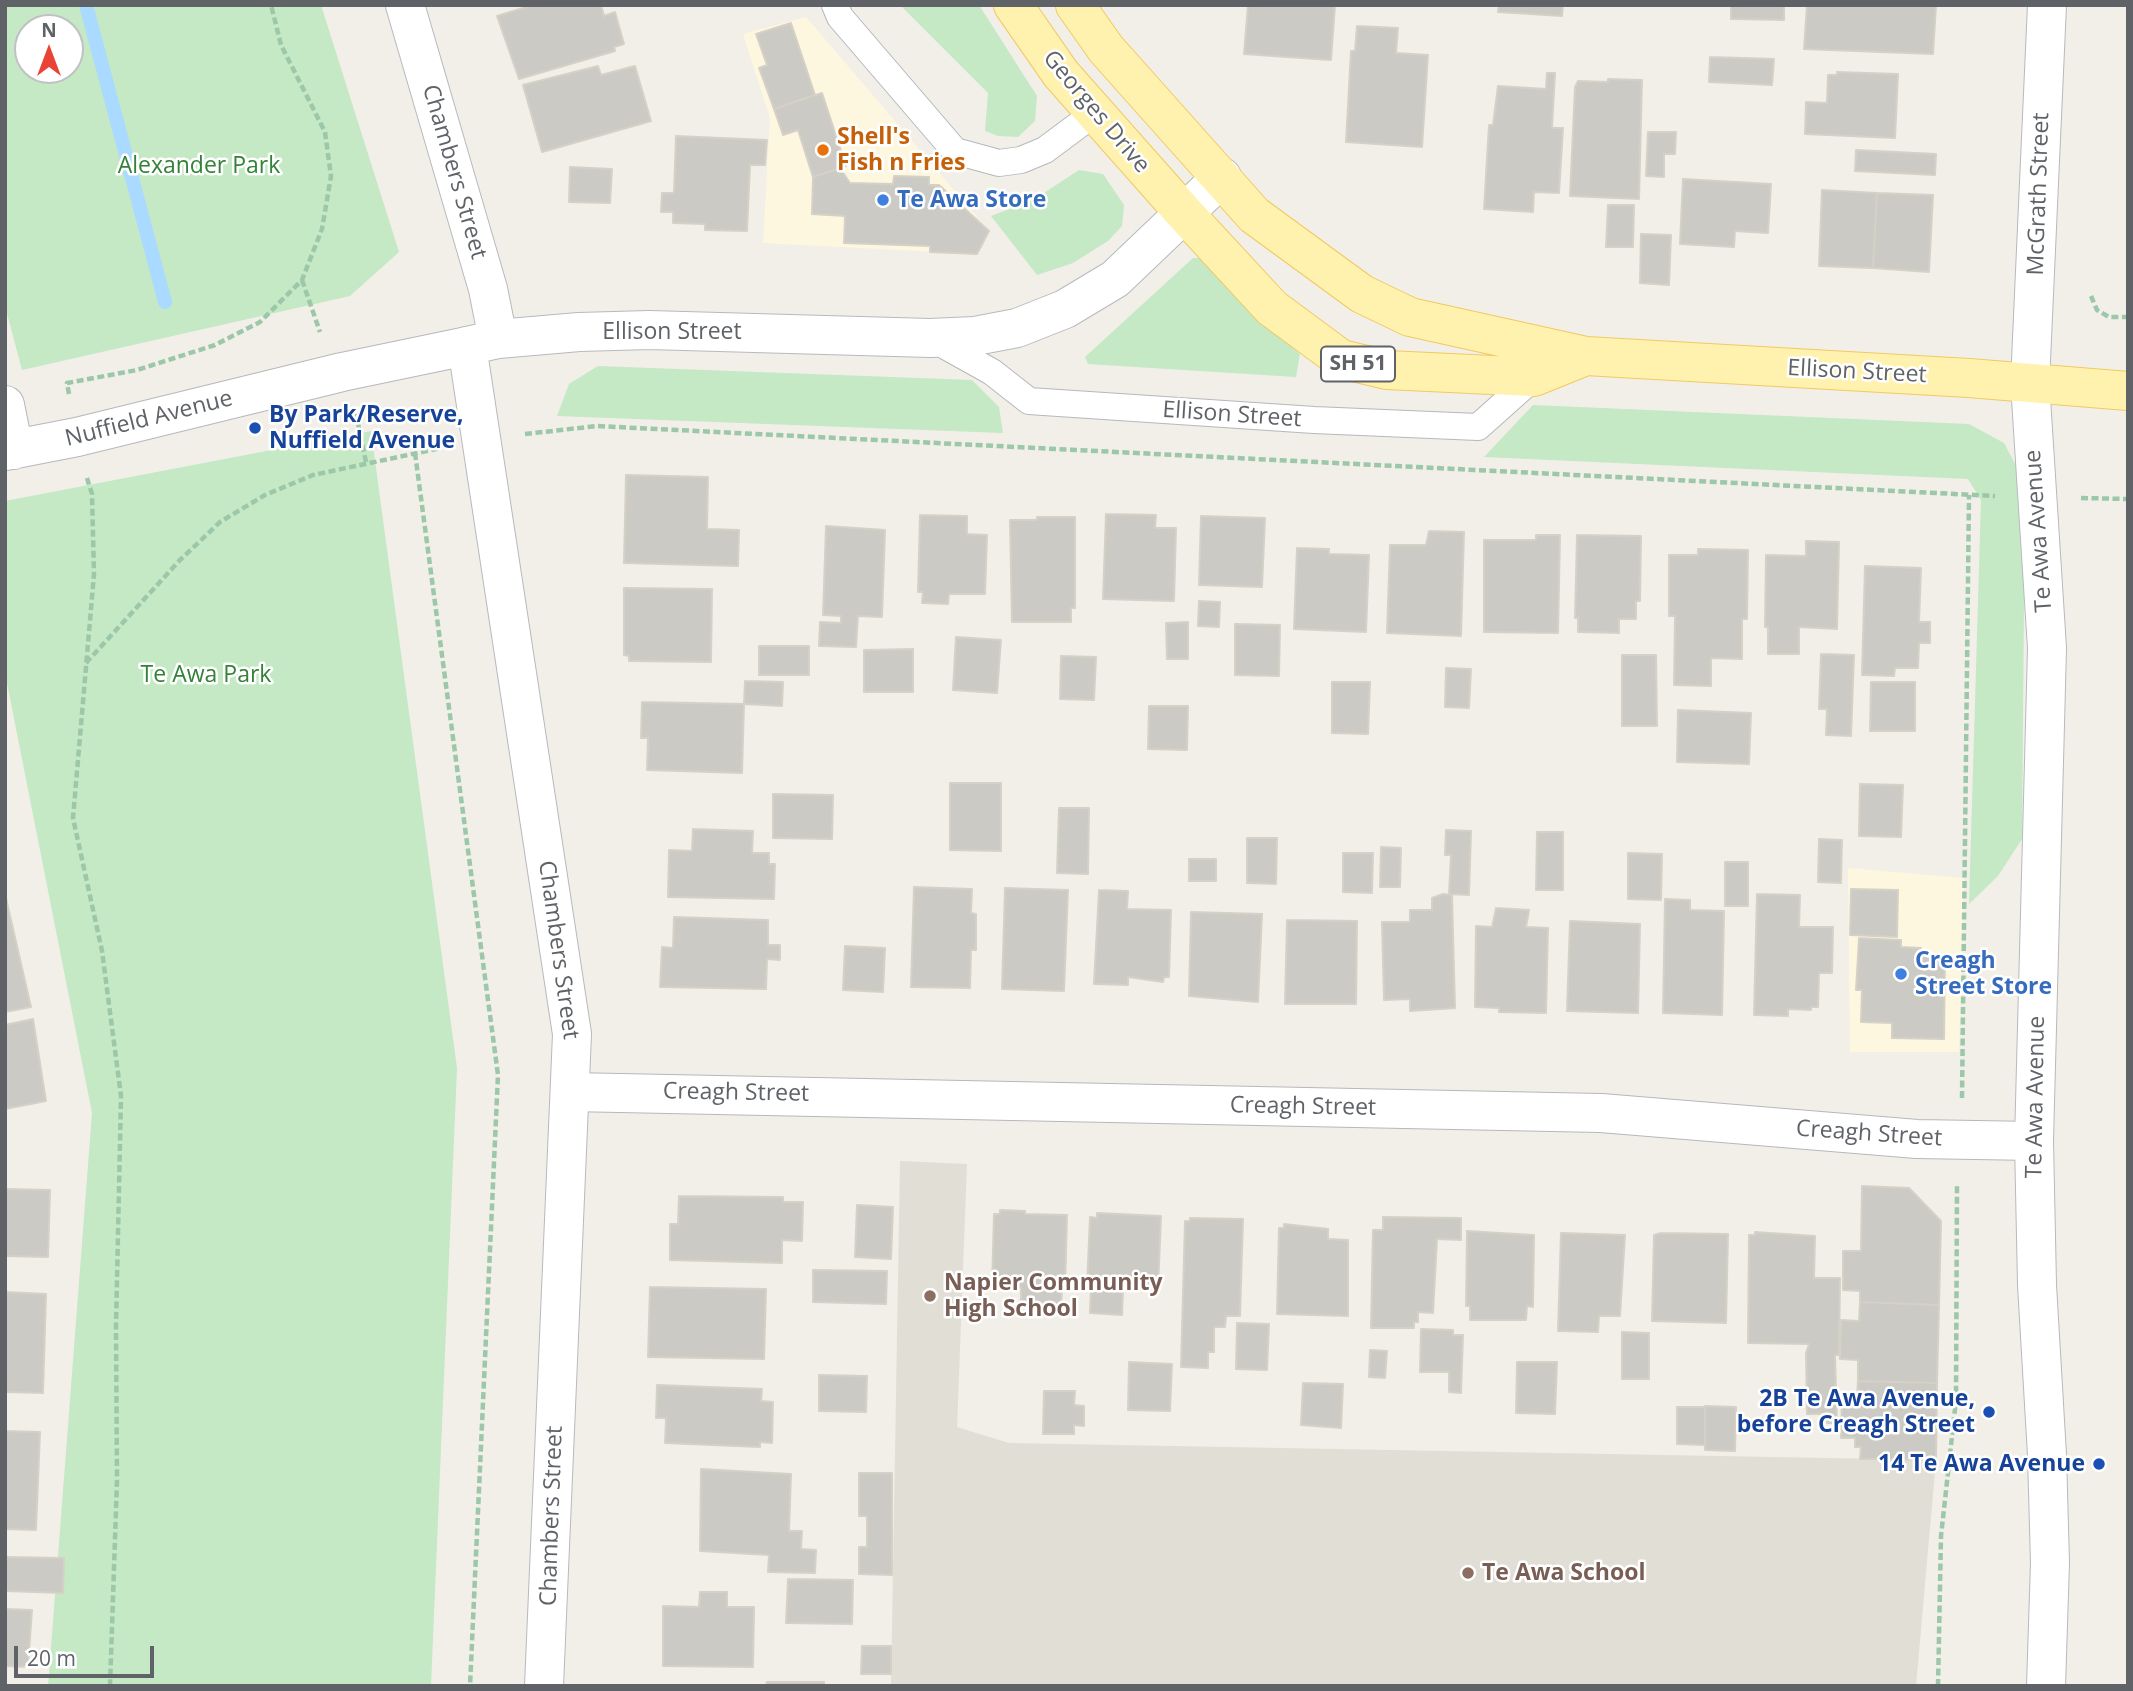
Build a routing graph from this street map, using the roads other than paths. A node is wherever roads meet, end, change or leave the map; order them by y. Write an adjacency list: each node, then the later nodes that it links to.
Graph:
1 (405, 5): 10 (street, Chambers Street)
2 (835, 5): 6 (lane)
3 (1013, 5): 6 (main road, Georges Drive / SH 51)
4 (1075, 5): 7 (main road, SH 51)
5 (2047, 5): 13 (street, McGrath Street)
6 (1096, 112): 8 (main road, Georges Drive / SH 51)
7 (1222, 177): 8 (street, Ellison Street); 11 (main road, Ellison Street / SH 51)
8 (1185, 214): 9 (street, Ellison Street); 12 (main road, Ellison Street / SH 51)
9 (930, 338): 10 (street, Ellison Street); 12 (lane, Ellison Street)
10 (483, 343): 16 (street, Nuffield Avenue); 17 (street, Chambers Street)
11 (1586, 356): 12 (main road, Ellison Street / SH 51); 13 (main road, Ellison Street / SH 51)
12 (1534, 377)
13 (2030, 383): 14 (main road, Ellison Street / SH 51); 18 (street, Te Awa Avenue)
14 (2128, 391)
15 (5, 405): 16 (street)
16 (10, 451)
17 (570, 1092): 18 (street, Creagh Street); 19 (street, Chambers Street)
18 (2034, 1141): 20 (street, Te Awa Avenue)
19 (544, 1686)
20 (2046, 1686)

